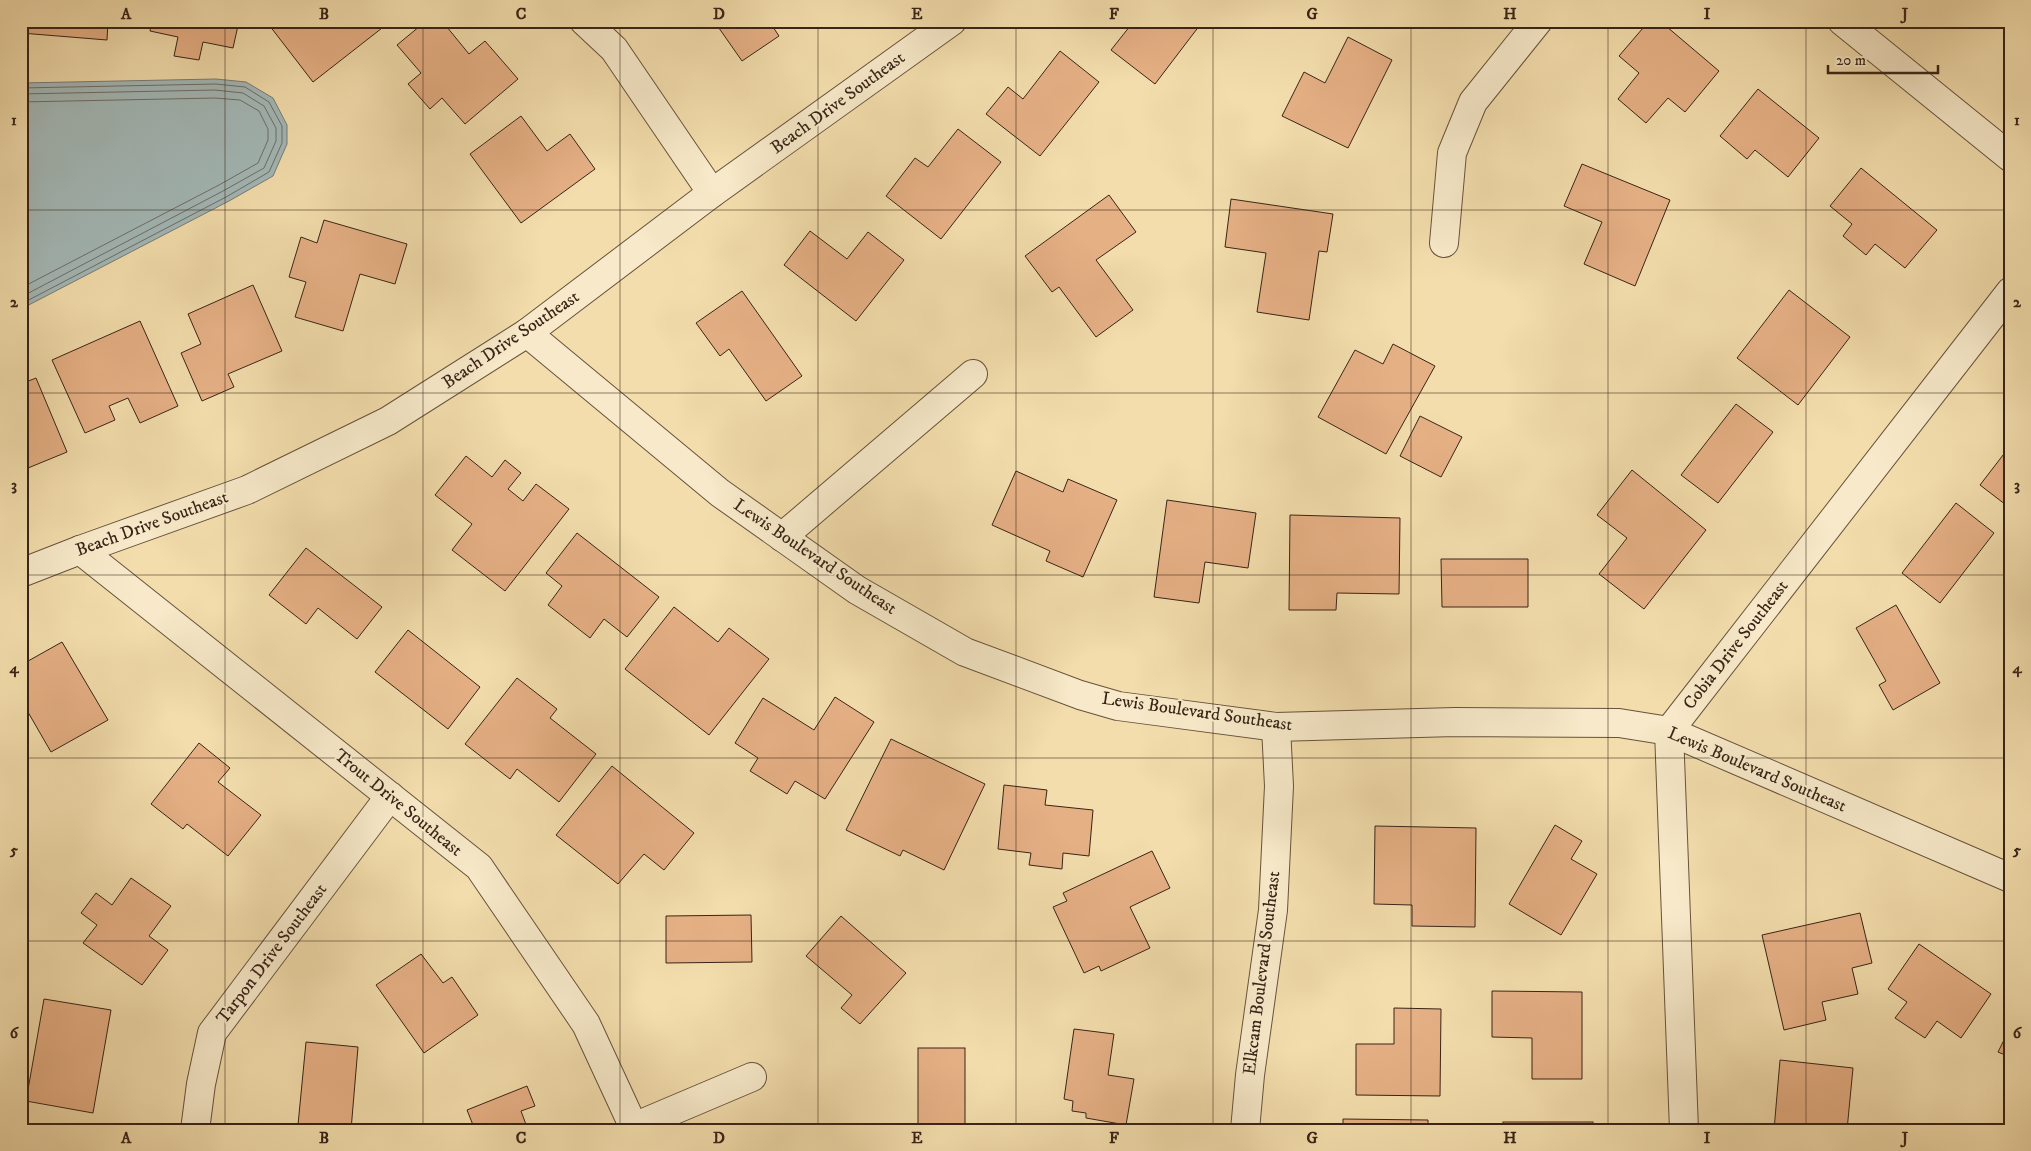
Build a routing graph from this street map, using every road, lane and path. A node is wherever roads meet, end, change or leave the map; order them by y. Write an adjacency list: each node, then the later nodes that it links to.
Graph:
1 (584, 21): 6 (street)
2 (952, 21): 6 (street, Beach Drive Southeast)
3 (1538, 21): 7 (street)
4 (1842, 21): 5 (street)
5 (2010, 157)
6 (712, 193): 9 (street, Beach Drive Southeast)
7 (1444, 243)
8 (2010, 292): 15 (street, Cobia Drive Southeast)
9 (527, 333): 11 (street, Lewis Boulevard Southeast); 12 (street, Beach Drive Southeast)
10 (974, 374): 11 (street)
11 (782, 537): 14 (street, Lewis Boulevard Southeast)
12 (80, 550): 13 (street, Beach Drive Southeast); 16 (street, Trout Drive Southeast)
13 (21, 574)
14 (1276, 727): 15 (street, Lewis Boulevard Southeast); 21 (street, Elkcam Boulevard Southeast)
15 (1669, 731): 17 (street, Lewis Boulevard Southeast); 22 (street)
16 (390, 796): 19 (street, Trout Drive Southeast); 20 (street, Tarpon Drive Southeast)
17 (2010, 878)
18 (752, 1076): 19 (street, Trout Drive Southeast)
19 (634, 1129)
20 (195, 1130)
21 (1245, 1130)
22 (1684, 1130)

